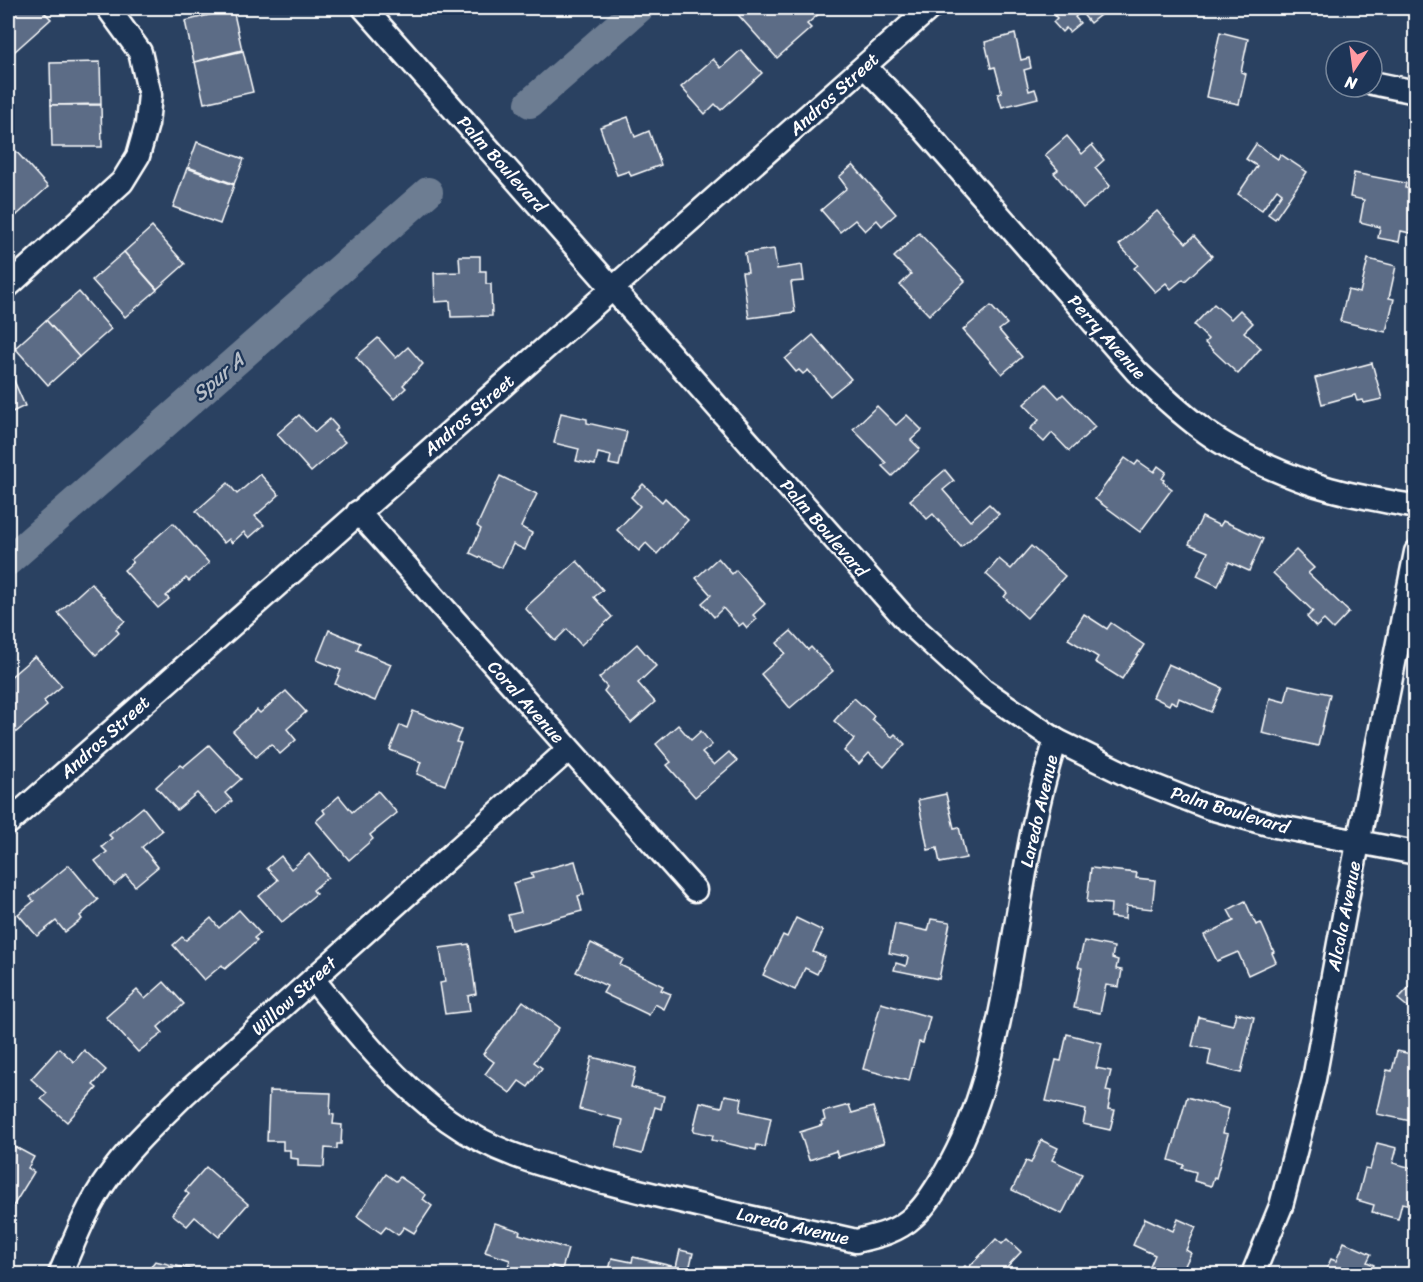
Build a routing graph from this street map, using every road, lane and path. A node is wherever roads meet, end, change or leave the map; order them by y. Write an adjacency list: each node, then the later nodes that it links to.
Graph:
1 (108, 8): 7 (street)
2 (364, 8): 8 (street, Palm Boulevard)
3 (930, 8): 4 (street, Andros Street)
4 (865, 67): 8 (street, Andros Street); 9 (street, Perry Avenue)
5 (1384, 85): 6 (street)
6 (1416, 92)
7 (8, 286)
8 (614, 288): 10 (street, Andros Street); 12 (street, Palm Boulevard)
9 (1416, 507)
10 (358, 512): 13 (street, Coral Avenue); 14 (street, Andros Street)
11 (1416, 552): 15 (street, Alcala Avenue)
12 (1056, 740): 15 (street, Palm Boulevard); 18 (street, Laredo Avenue)
13 (568, 750): 17 (street, Coral Avenue); 18 (street, Willow Street)
14 (8, 823)
15 (1359, 841): 16 (street, Palm Boulevard); 20 (street, Alcala Avenue)
16 (1416, 853)
17 (695, 890)
18 (313, 979): 19 (street, Willow Street)
19 (60, 1275)
20 (1253, 1275)

